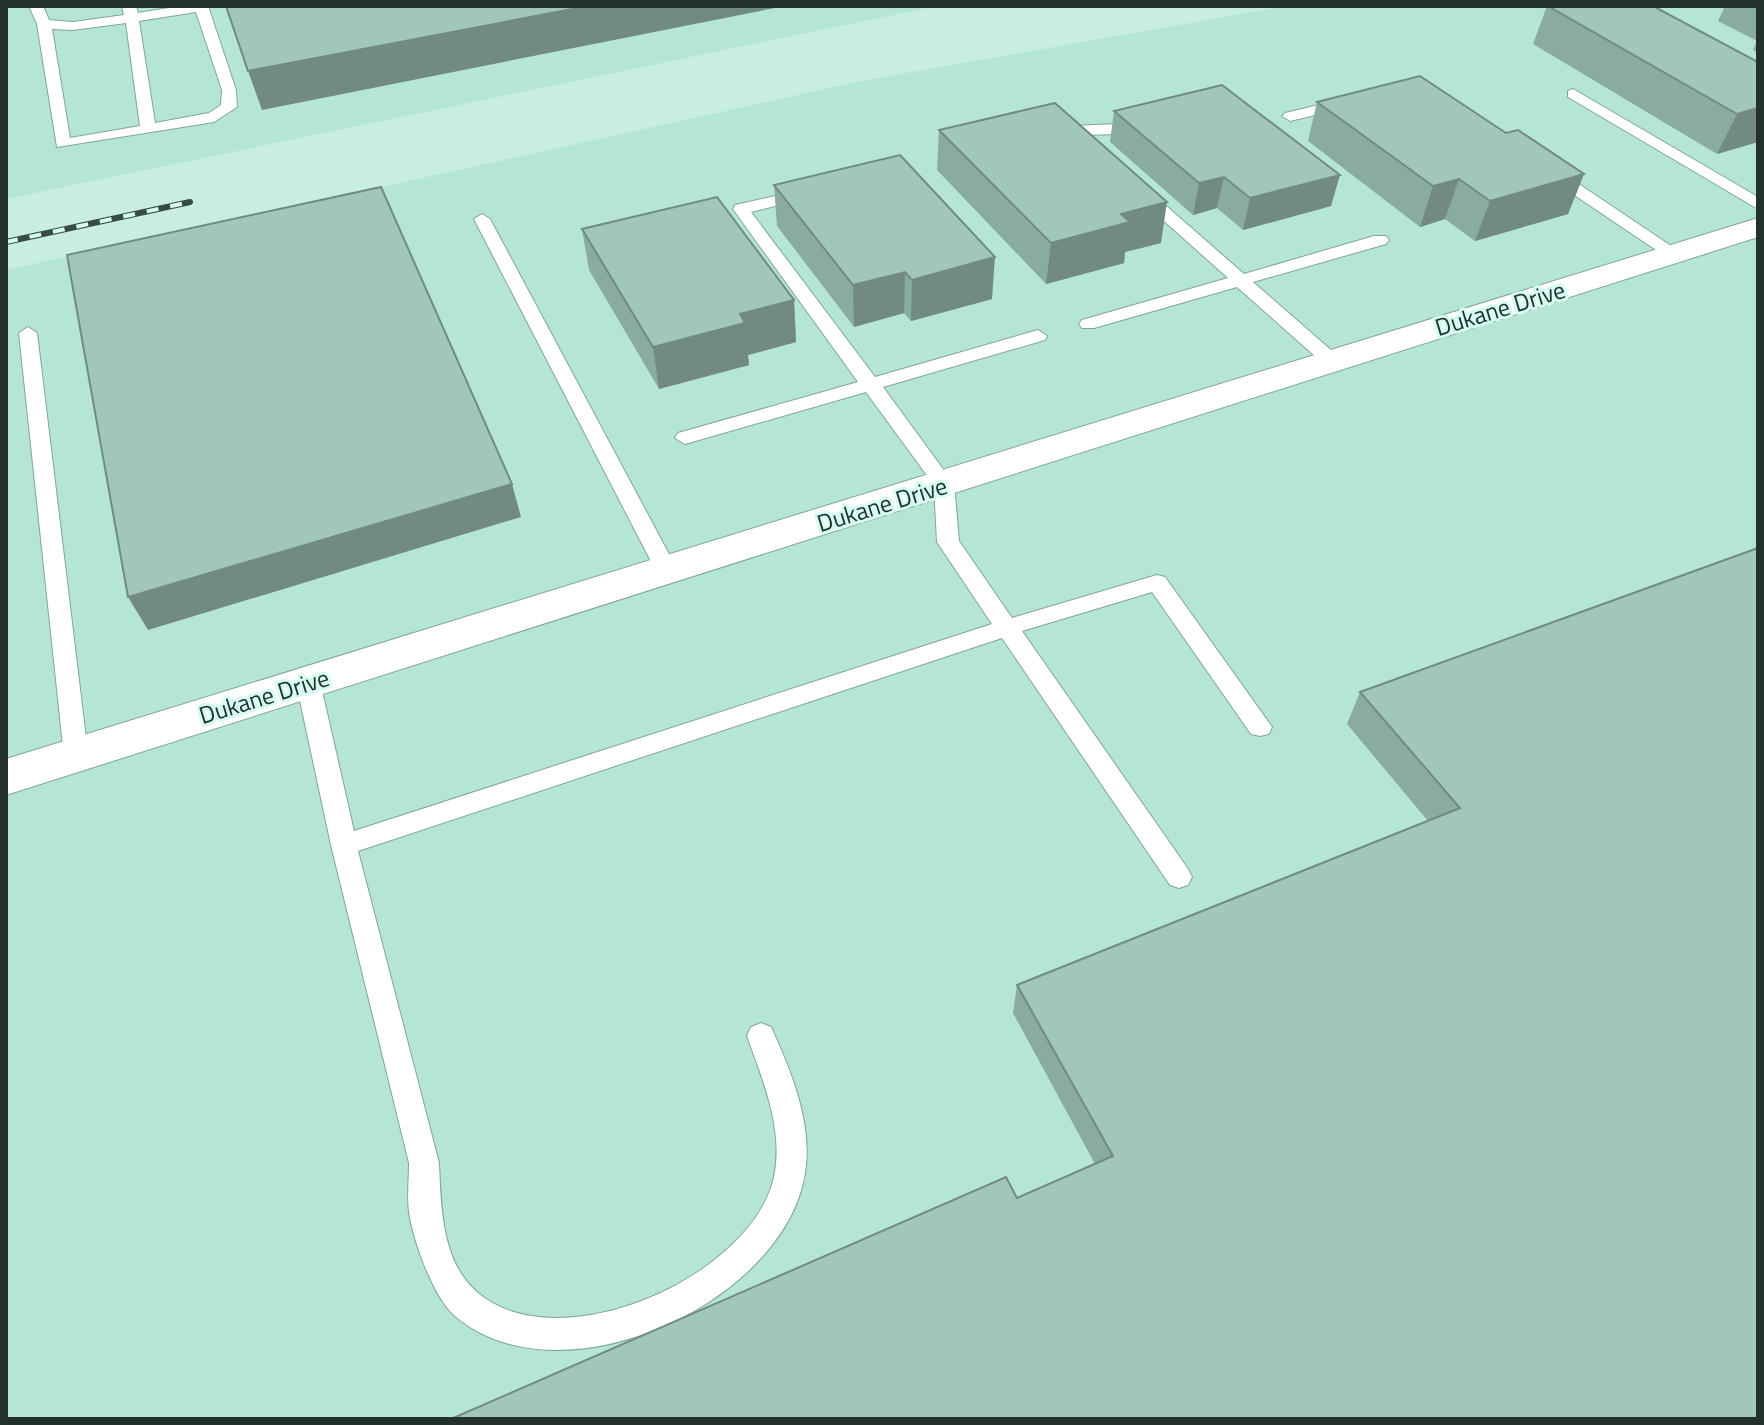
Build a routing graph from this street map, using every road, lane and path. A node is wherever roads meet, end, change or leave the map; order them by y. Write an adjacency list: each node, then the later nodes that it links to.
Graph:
1 (36, 6): 4 (lane)
2 (201, 6): 3 (lane); 9 (lane)
3 (130, 12): 4 (lane); 9 (lane)
4 (44, 24): 9 (lane)
5 (1573, 94): 14 (lane)
6 (1370, 98): 7 (lane)
7 (1290, 116)
8 (1160, 118): 10 (lane)
9 (148, 129)
10 (1096, 151)
11 (1540, 167): 18 (lane)
12 (1129, 181): 19 (lane)
13 (826, 189): 24 (lane)
14 (1758, 204)
15 (482, 219): 27 (lane)
16 (1758, 227): 18 (street, Dukane Drive)
17 (1380, 240): 19 (lane)
18 (1674, 254): 23 (street, Dukane Drive)
19 (1241, 281): 20 (lane); 23 (lane)
20 (1088, 324)
21 (28, 333): 31 (lane)
22 (1038, 336): 24 (lane)
23 (1332, 361): 26 (street, Dukane Drive)
24 (871, 385): 25 (lane); 26 (lane)
25 (685, 438)
26 (944, 484): 27 (street, Dukane Drive); 28 (lane)
27 (667, 571): 29 (street, Dukane Drive)
28 (1006, 628): 30 (lane); 33 (lane); 34 (lane)
29 (308, 682): 31 (street, Dukane Drive); 33 (lane)
30 (1260, 727)
31 (76, 755): 32 (street, Dukane Drive)
32 (6, 777)
33 (344, 845): 35 (lane)
34 (1179, 877)
35 (761, 1036)

